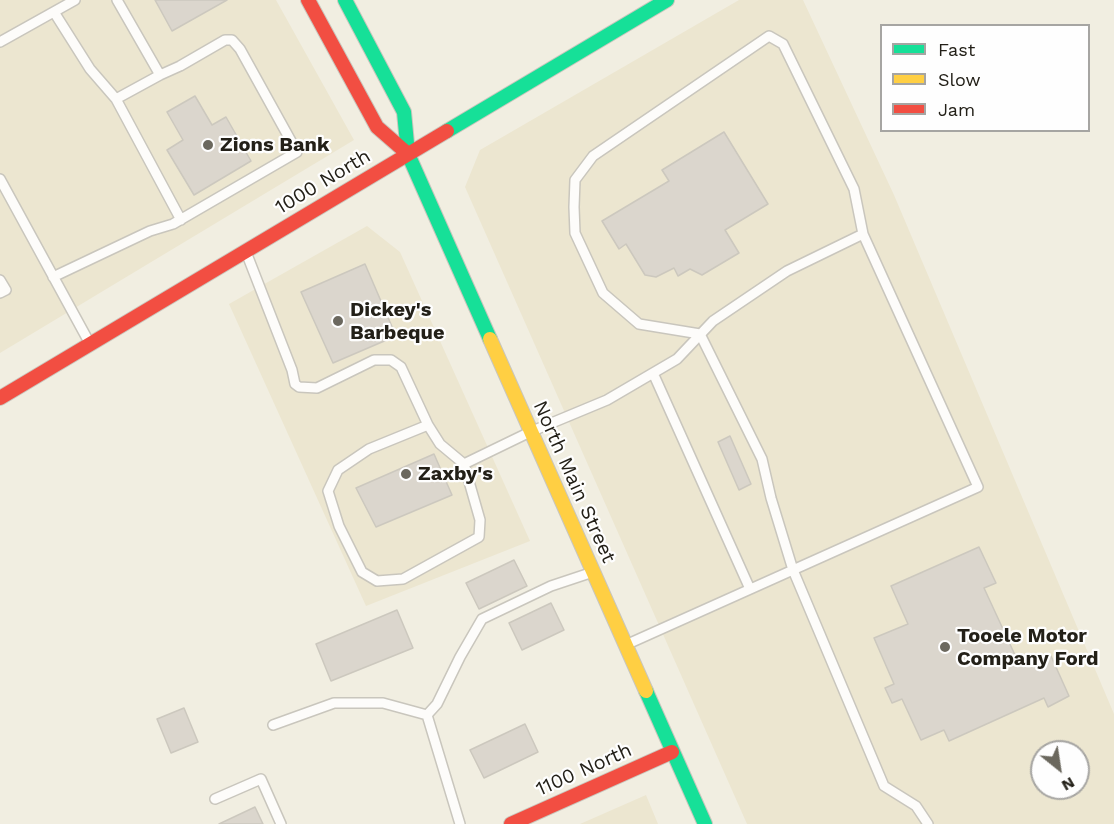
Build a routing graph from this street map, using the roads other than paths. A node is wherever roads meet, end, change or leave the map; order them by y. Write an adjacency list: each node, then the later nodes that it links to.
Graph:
1 (75, 0): 6 (lane)
2 (117, 0): 8 (lane)
3 (309, 0): 10 (main road)
4 (345, 0): 10 (main road)
5 (667, 0): 10 (main road, 1000 North)
6 (54, 12): 7 (lane); 9 (lane)
7 (0, 42)
8 (160, 75): 9 (lane); 12 (lane)
9 (116, 99): 12 (lane)
10 (408, 154): 14 (main road, 1000 North); 23 (main road, North Main Street)
11 (0, 179): 15 (lane)
12 (181, 220): 15 (lane)
13 (863, 234): 18 (lane); 18 (lane); 25 (lane)
14 (246, 251): 19 (main road, 1000 North); 22 (lane)
15 (53, 277): 19 (lane)
16 (0, 280): 17 (lane)
17 (0, 293)
18 (700, 334): 20 (lane); 25 (lane)
19 (91, 344): 21 (main road, 1000 North)
20 (653, 373): 23 (lane); 27 (lane)
21 (0, 398)
22 (428, 425): 24 (lane); 24 (lane)
23 (530, 432): 24 (lane); 26 (main road, North Main Street)
24 (464, 464)
25 (793, 570): 27 (lane); 37 (lane)
26 (592, 572): 28 (main road, North Main Street); 29 (lane)
27 (750, 589): 28 (lane)
28 (625, 645): 31 (main road, North Main Street)
29 (427, 715): 30 (lane); 35 (lane)
30 (273, 725)
31 (672, 752): 33 (main road, 1100 North); 36 (main road, North Main Street)
32 (215, 799): 34 (lane)
33 (515, 823)
34 (281, 824)
35 (460, 824)
36 (705, 824)
37 (928, 824)

